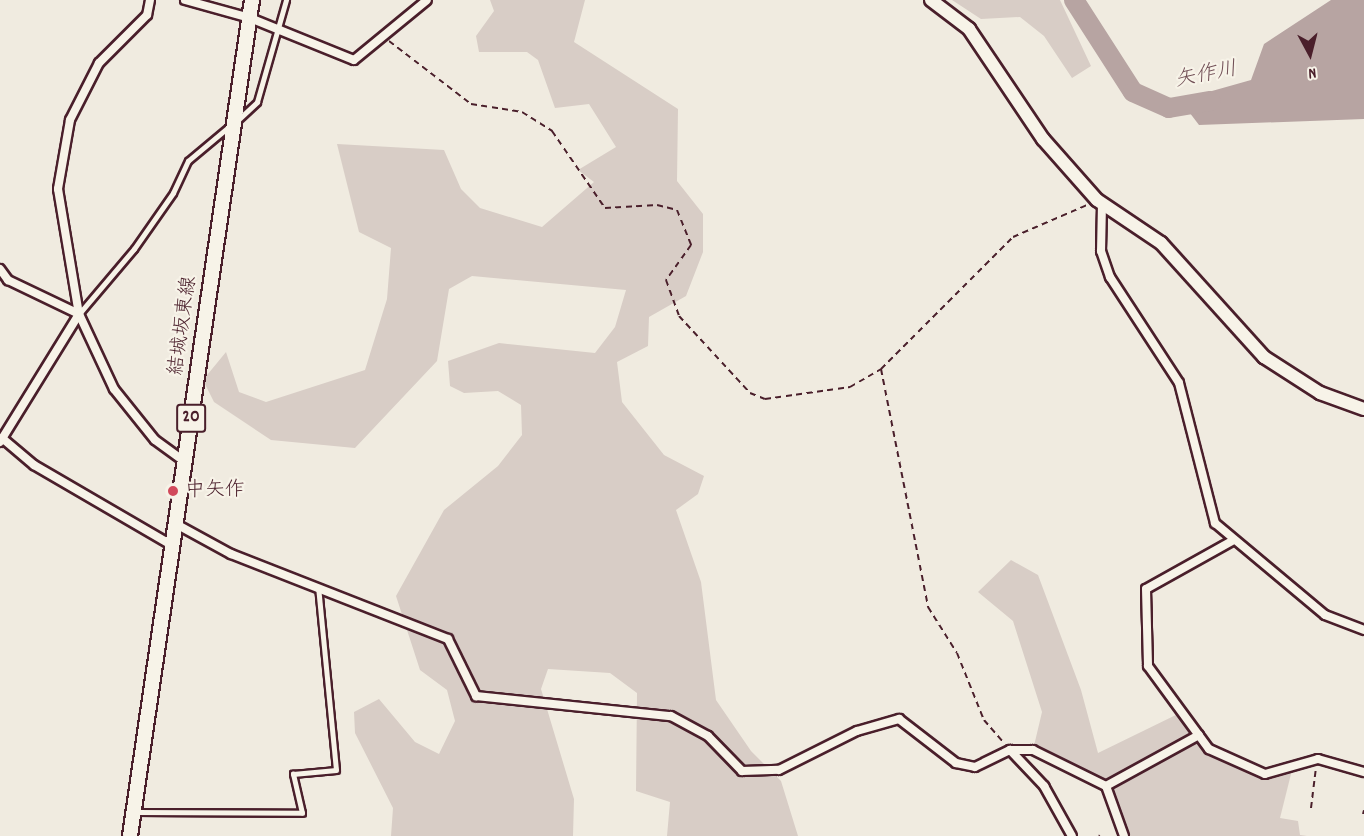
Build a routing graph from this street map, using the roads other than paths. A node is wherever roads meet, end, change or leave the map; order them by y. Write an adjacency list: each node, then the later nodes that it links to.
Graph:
1 (150, 0): 12 (street)
2 (185, 0): 7 (street)
3 (252, 0): 7 (main road, 結城坂東線 / 20)
4 (286, 0): 8 (lane)
5 (427, 0): 8 (street)
6 (931, 0): 10 (street)
7 (250, 18): 8 (street); 9 (main road, 結城坂東線 / 20)
8 (275, 28): 9 (lane)
9 (233, 124): 12 (lane); 15 (main road, 結城坂東線 / 20)
10 (1100, 202): 13 (street); 17 (street)
11 (0, 269): 12 (street)
12 (79, 314): 14 (street); 15 (street)
13 (1364, 409)
14 (1, 441): 18 (street)
15 (185, 462): 16 (main road, 結城坂東線 / 20)
16 (176, 524): 18 (main road, 結城坂東線 / 20); 19 (street)
17 (1232, 542): 20 (street); 21 (street)
18 (173, 546): 25 (main road, 結城坂東線 / 20)
19 (318, 585): 22 (street); 25 (lane)
20 (1364, 630)
21 (1199, 735): 23 (street); 24 (street)
22 (1010, 750): 24 (street); 27 (street)
23 (1364, 772)
24 (1106, 786): 28 (street)
25 (134, 812): 26 (main road, 結城坂東線 / 20)
26 (130, 836)
27 (1072, 836)
28 (1124, 836)

